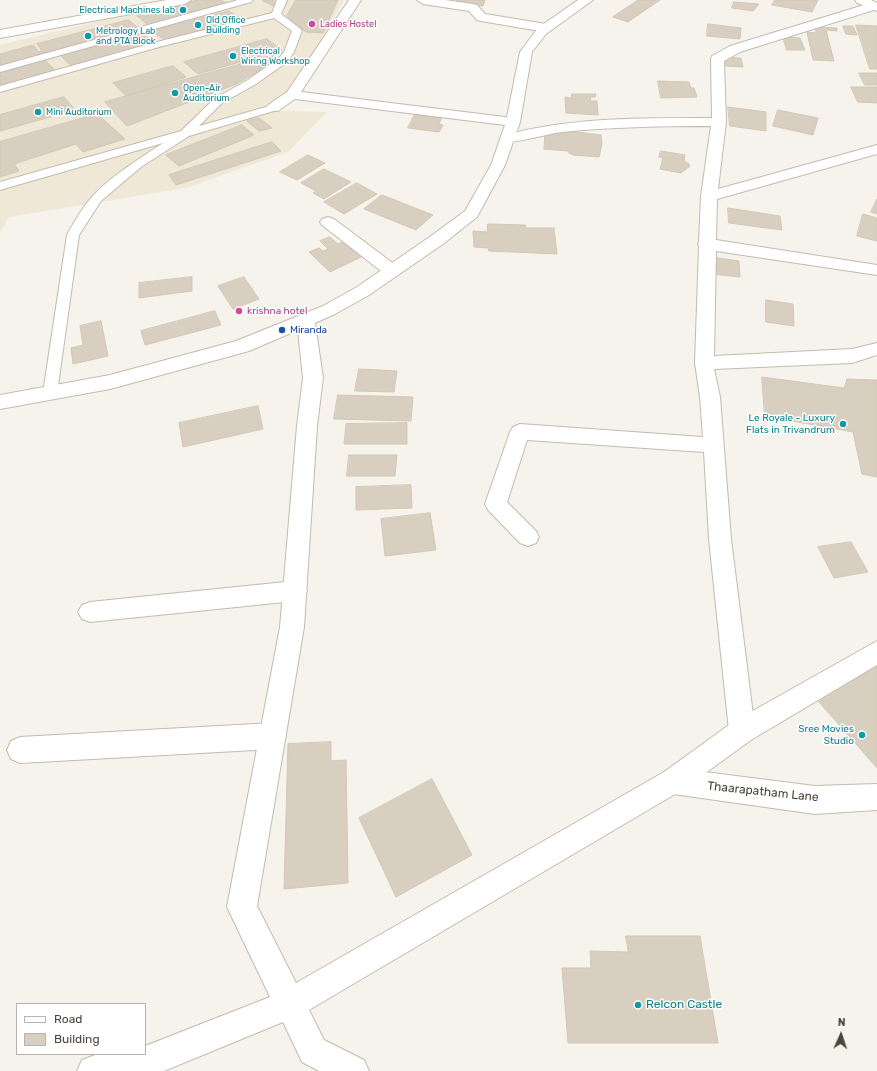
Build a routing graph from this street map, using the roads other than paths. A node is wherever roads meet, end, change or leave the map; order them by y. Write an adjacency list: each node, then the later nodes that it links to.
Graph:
1 (185, 0): 10 (street)
2 (248, 0): 11 (lane)
3 (282, 0): 8 (lane)
4 (355, 0): 13 (street)
5 (423, 0): 9 (street)
6 (587, 0): 9 (street)
7 (871, 4): 16 (street)
8 (276, 15): 12 (lane); 17 (lane)
9 (546, 28): 15 (street)
10 (0, 34)
11 (0, 69)
12 (0, 89)
13 (292, 95): 14 (street); 15 (street)
14 (273, 108): 17 (lane)
15 (513, 122): 18 (street)
16 (719, 122): 18 (street); 21 (street)
17 (184, 134): 20 (lane); 29 (lane)
18 (507, 139): 25 (street)
19 (877, 150): 21 (street)
20 (0, 186)
21 (709, 196): 23 (street)
22 (328, 222): 25 (street)
23 (706, 244): 24 (street); 28 (street)
24 (877, 270)
25 (392, 271): 26 (street)
26 (306, 320): 29 (street); 33 (street)
27 (877, 349): 28 (street)
28 (704, 363): 31 (street)
29 (50, 393): 30 (street)
30 (0, 402)
31 (713, 445): 32 (street); 36 (street)
32 (528, 537)
33 (295, 591): 34 (street); 37 (street)
34 (90, 612)
35 (877, 652): 36 (street)
36 (742, 731): 39 (street)
37 (272, 736): 38 (street); 41 (street)
38 (20, 750)
39 (673, 781): 40 (street, Thaarapatham Lane); 41 (street)
40 (877, 797)
41 (290, 1004): 42 (street); 44 (street)
42 (148, 1066): 43 (street)
43 (93, 1071)
44 (352, 1071)

